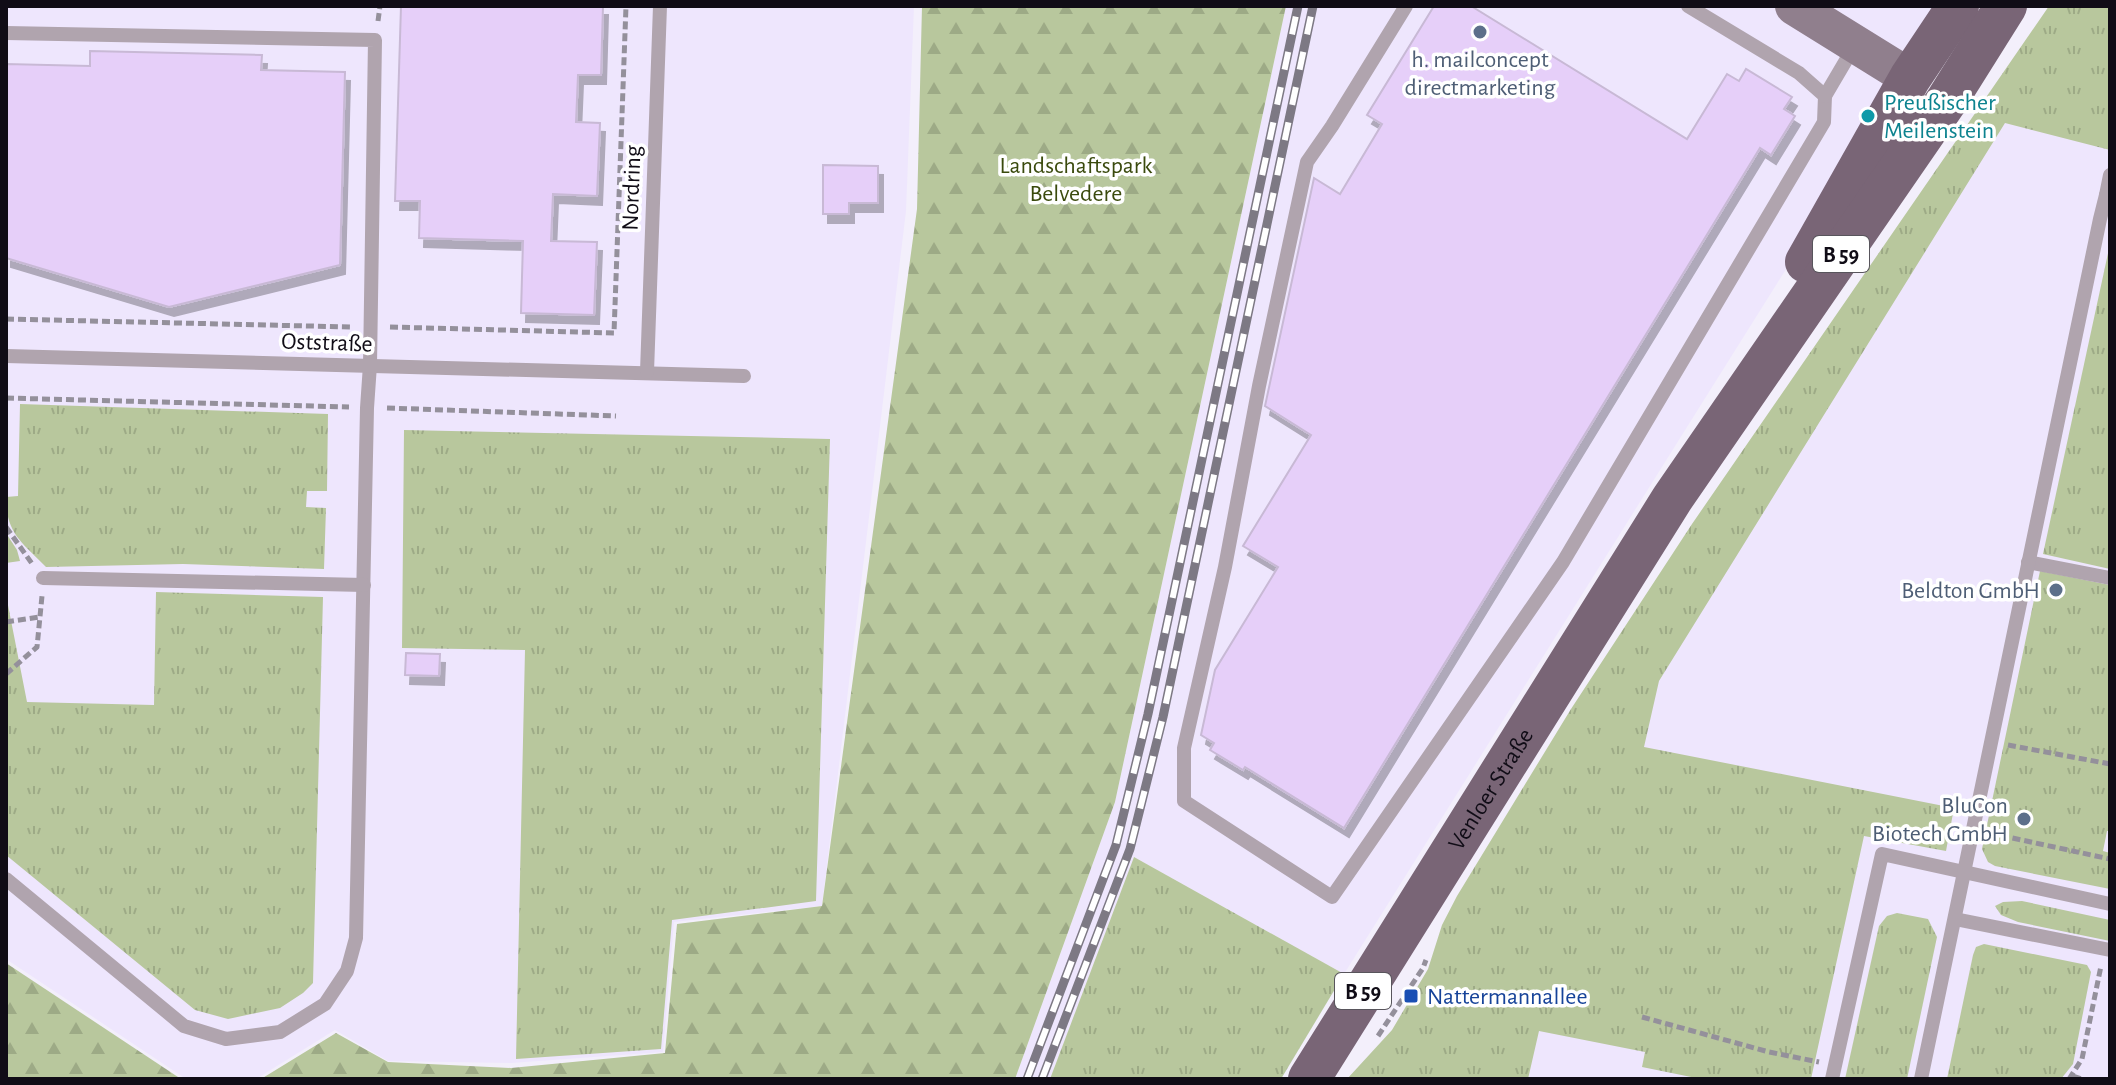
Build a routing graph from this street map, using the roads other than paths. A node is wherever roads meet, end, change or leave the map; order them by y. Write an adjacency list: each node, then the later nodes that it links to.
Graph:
1 (660, 6): 16 (lane, Nordring)
2 (1406, 6): 10 (lane)
3 (1688, 6): 10 (lane)
4 (1794, 6): 8 (street)
5 (1958, 6): 9 (main road, Venloer Straße / B 59)
6 (2006, 6): 11 (main road, Venloer Straße / B 59)
7 (6, 33): 15 (lane)
8 (1855, 44): 9 (street); 10 (lane)
9 (1910, 78): 11 (main road); 18 (main road, Venloer Straße / B 59)
10 (1825, 96)
11 (1947, 100): 18 (main road, Venloer Straße / B 59)
12 (2110, 175): 13 (lane)
13 (2108, 193): 19 (lane)
14 (6, 356): 15 (lane, Oststraße)
15 (370, 365): 16 (lane, Oststraße); 22 (lane)
16 (647, 372): 17 (lane, Oststraße)
17 (744, 376)
18 (1672, 499): 28 (main road, Venloer Straße / B 59)
19 (2028, 562): 21 (lane); 23 (lane)
20 (43, 578): 22 (lane)
21 (2110, 578)
22 (364, 585): 24 (lane)
23 (1964, 872): 25 (lane); 26 (lane); 29 (lane)
24 (6, 879)
25 (2110, 904)
26 (1955, 919): 27 (lane); 30 (lane)
27 (2107, 950)
28 (1311, 1077)
29 (1832, 1079)
30 (1921, 1079)

